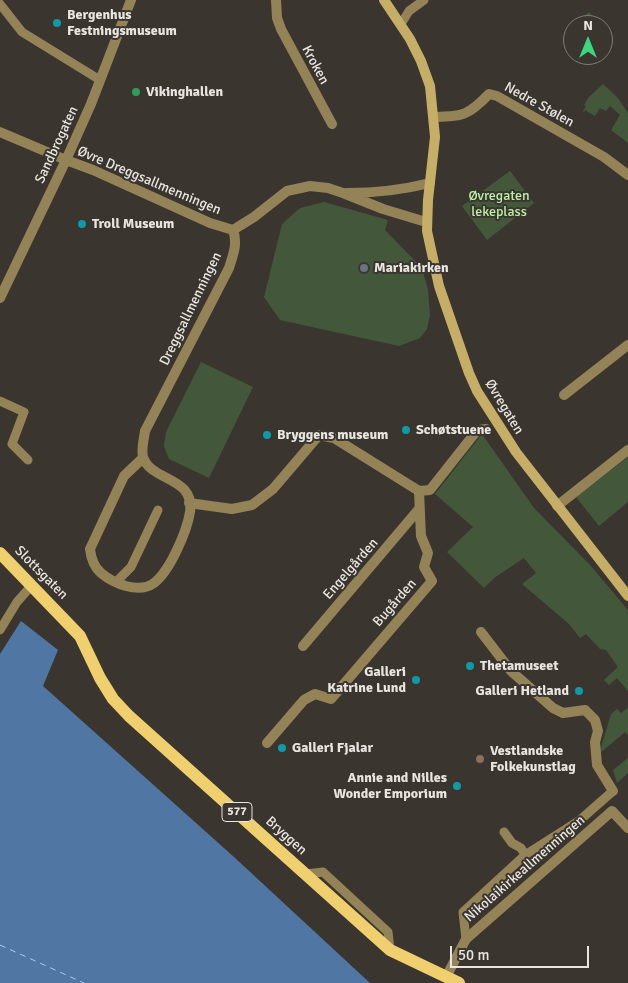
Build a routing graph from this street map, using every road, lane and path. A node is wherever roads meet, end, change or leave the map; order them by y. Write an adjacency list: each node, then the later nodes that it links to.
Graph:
1 (131, 0): 7 (street, Sandbrogaten)
2 (276, 0): 9 (street, Kroken)
3 (384, 0): 6 (main road, Øvregaten)
4 (424, 0): 6 (lane)
5 (0, 4): 7 (lane)
6 (400, 24): 8 (main road, Øvregaten)
7 (100, 80): 11 (street, Sandbrogaten)
8 (434, 117): 12 (street, Nedre Stølen); 13 (main road, Øvregaten)
9 (332, 124)
10 (0, 132): 11 (street, Øvre Dreggsallmenningen)
11 (66, 160): 16 (street, Øvre Dreggsallmenningen); 17 (street, Sandbrogaten)
12 (628, 175)
13 (430, 183): 14 (street); 15 (main road, Øvregaten)
14 (343, 193): 15 (street); 16 (street)
15 (426, 222): 27 (main road, Øvregaten)
16 (233, 230): 23 (street, Dreggsallmenningen)
17 (0, 298)
18 (628, 345): 19 (street)
19 (564, 395)
20 (0, 400): 24 (lane)
21 (486, 429): 25 (street)
22 (628, 450): 27 (street)
23 (143, 458): 26 (street); 31 (street)
24 (28, 460)
25 (419, 491): 26 (street); 28 (street, Bugården)
26 (189, 503): 31 (street)
27 (557, 506): 33 (main road, Øvregaten)
28 (419, 509): 37 (street, Engelgården); 38 (street, Bugården)
29 (158, 510): 31 (lane)
30 (0, 553): 32 (main road, Slottsgaten / 577)
31 (116, 582)
32 (32, 585): 34 (main road, Slottsgaten / 577); 35 (lane)
33 (628, 596)
34 (60, 614): 44 (main road, Bryggen / 577)
35 (0, 630)
36 (481, 632): 39 (street)
37 (303, 646)
38 (267, 743)
39 (614, 791): 42 (lane)
40 (628, 828): 43 (street, Nikolaikirkeallmenningen)
41 (504, 832): 42 (lane)
42 (525, 855): 43 (lane)
43 (466, 939): 44 (street, Nikolaikirkeallmenningen)
44 (446, 977): 45 (main road, Bryggen / 577)
45 (460, 983)

